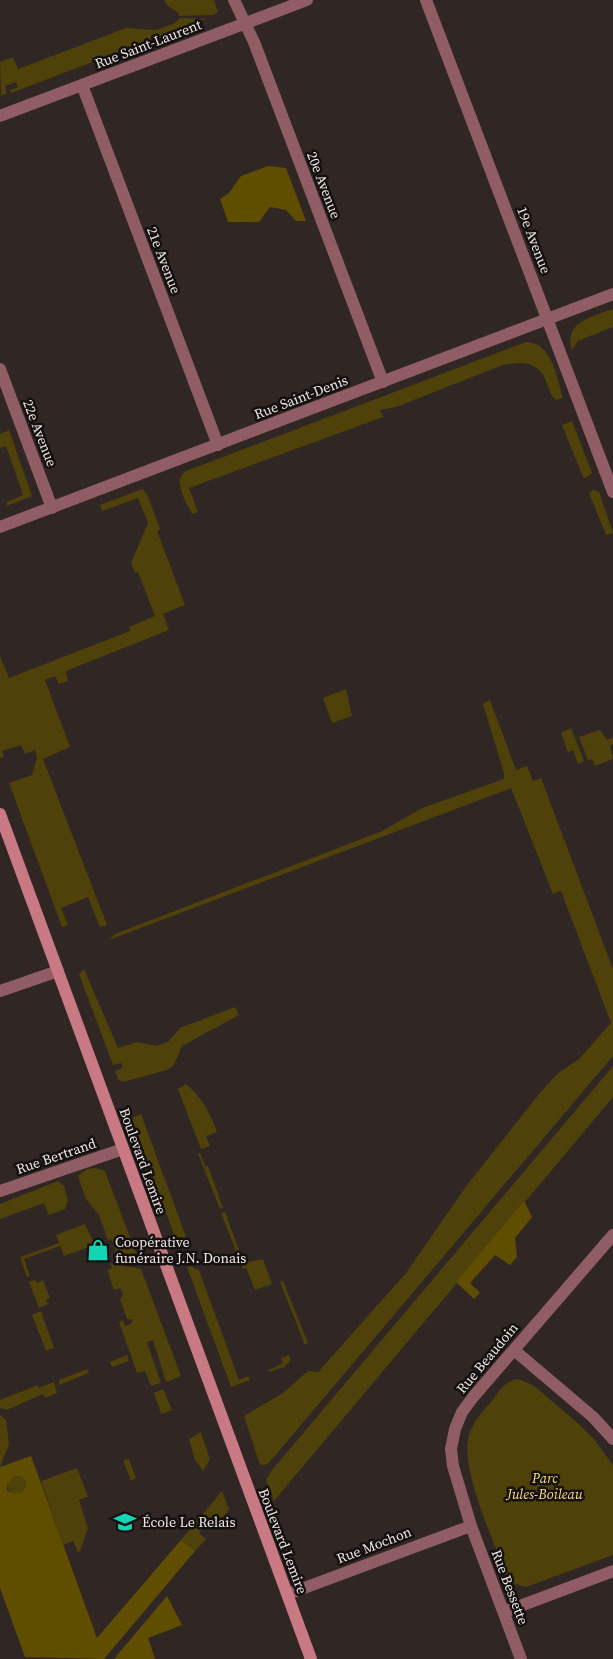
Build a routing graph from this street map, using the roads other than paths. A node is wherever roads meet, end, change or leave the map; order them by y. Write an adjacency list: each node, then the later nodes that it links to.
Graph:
1 (234, 0): 4 (street, 20e Avenue)
2 (307, 0): 4 (street, Rue Saint-Laurent)
3 (426, 0): 8 (street, 19e Avenue)
4 (245, 23): 5 (street, Rue Saint-Laurent); 10 (street, 20e Avenue)
5 (82, 85): 6 (street, Rue Saint-Laurent); 11 (street, 21e Avenue)
6 (0, 116)
7 (613, 294): 8 (street, Rue Saint-Denis)
8 (548, 319): 10 (street, Rue Saint-Denis); 12 (street, 19e Avenue)
9 (0, 369): 13 (street, 22e Avenue)
10 (383, 382): 11 (street, Rue Saint-Denis)
11 (218, 445): 13 (street, Rue Saint-Denis)
12 (613, 492)
13 (52, 508): 14 (street, Rue Saint-Denis)
14 (0, 527)
15 (0, 814): 16 (main road, Boulevard Lemire)
16 (58, 971): 17 (street); 18 (main road, Boulevard Lemire)
17 (0, 991)
18 (123, 1149): 19 (street, Rue Bertrand); 25 (main road, Boulevard Lemire)
19 (0, 1191)
20 (613, 1235): 21 (street, Rue Beaudoin)
21 (514, 1350): 22 (street); 23 (street, Rue Beaudoin)
22 (613, 1439)
23 (471, 1526): 25 (street, Rue Mochon); 26 (street, Rue Bessette)
24 (613, 1571): 26 (street)
25 (288, 1594): 27 (main road, Boulevard Lemire)
26 (504, 1612): 28 (street, Rue Bessette)
27 (311, 1659)
28 (521, 1659)

